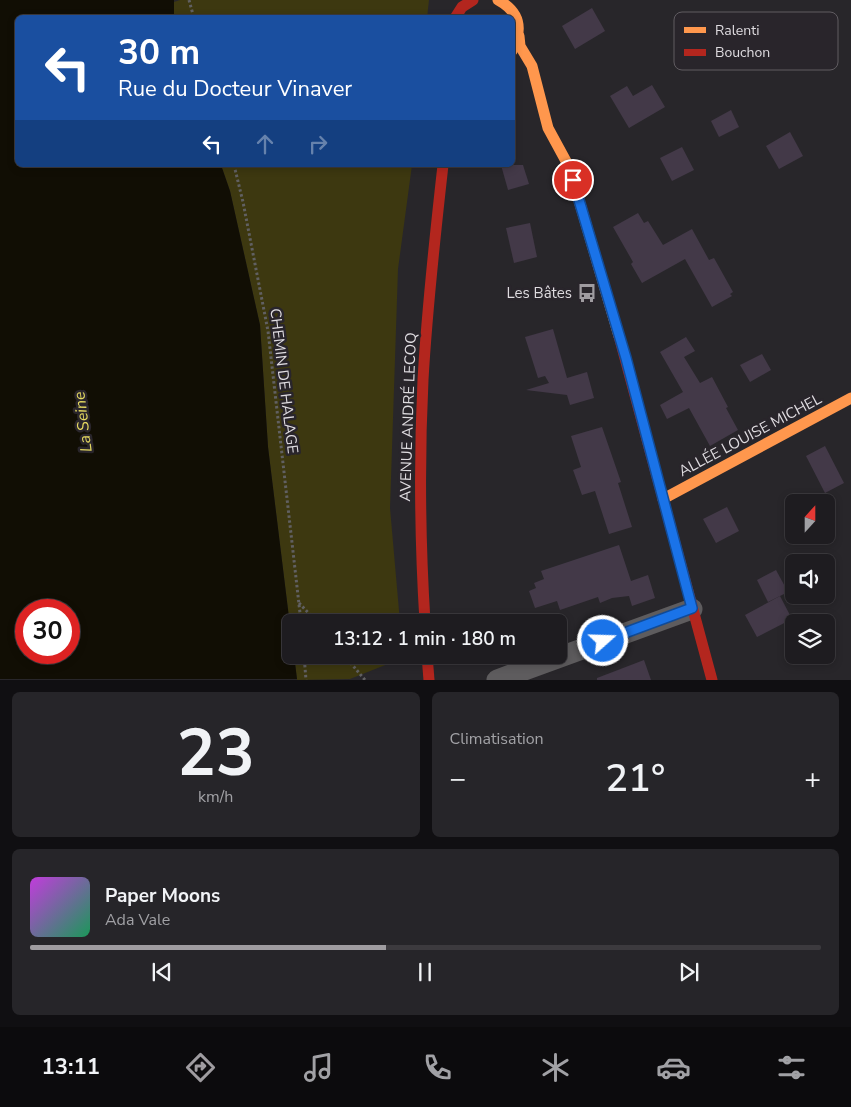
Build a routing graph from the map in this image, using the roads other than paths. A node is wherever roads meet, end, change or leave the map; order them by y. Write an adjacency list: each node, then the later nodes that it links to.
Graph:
1 (473, 0): 4 (street)
2 (498, 0): 3 (street)
3 (507, 4): 5 (street)
4 (461, 9)
5 (519, 36): 6 (street); 8 (street)
6 (515, 47)
7 (515, 62): 8 (street)
8 (537, 84): 13 (street)
9 (443, 167): 11 (street)
10 (450, 167): 11 (street)
11 (438, 213): 15 (street, AVENUE ANDRÉ LECOQ)
12 (851, 398): 13 (street, ALLÉE LOUISE MICHEL)
13 (663, 499): 14 (street)
14 (692, 608): 18 (street); 19 (street)
15 (425, 614)
16 (428, 664): 17 (street)
17 (429, 680)
18 (497, 680)
19 (712, 680)

